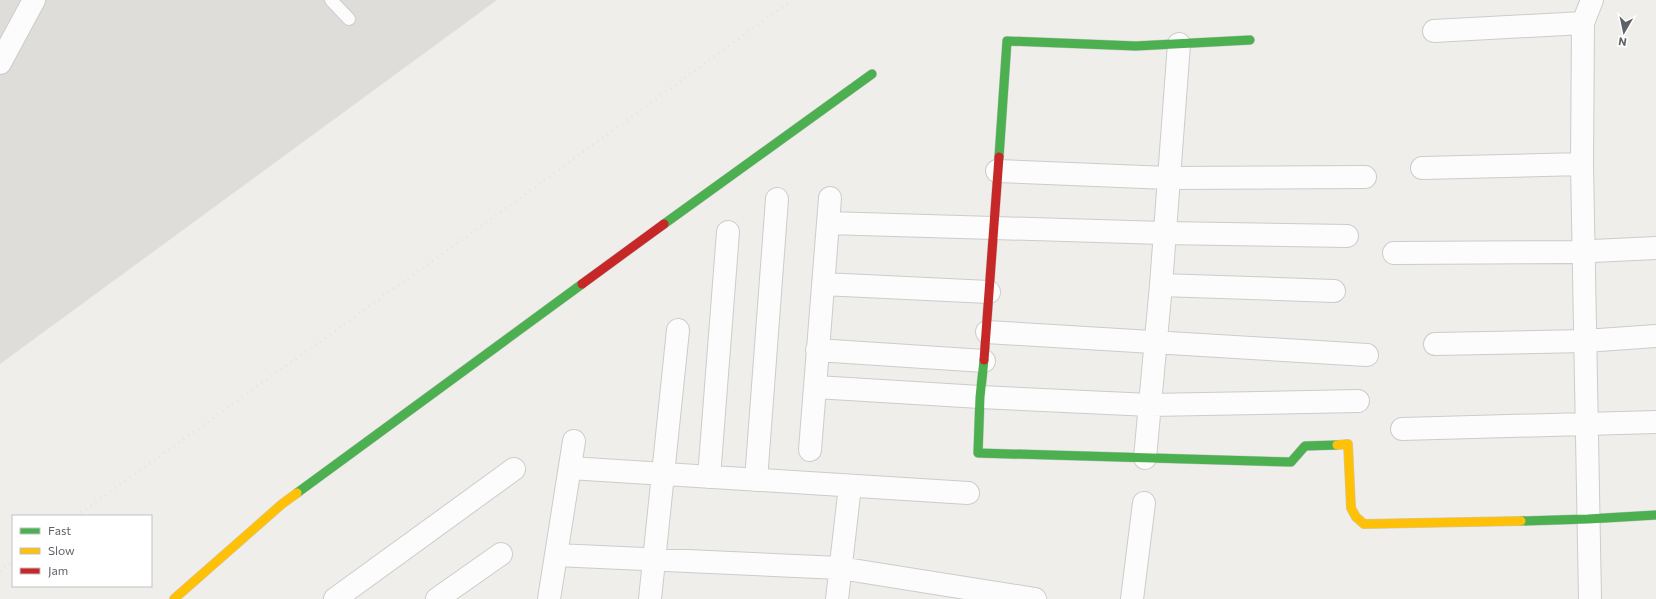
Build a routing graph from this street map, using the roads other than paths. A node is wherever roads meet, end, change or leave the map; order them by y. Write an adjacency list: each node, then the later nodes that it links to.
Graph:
1 (34, 0): 9 (street)
2 (331, 0): 4 (lane)
3 (1592, 0): 5 (street)
4 (350, 19)
5 (1583, 23): 6 (street); 11 (street)
6 (1434, 31)
7 (1250, 40): 8 (street)
8 (1179, 44): 13 (street); 15 (street)
9 (0, 63)
10 (872, 74): 63 (street)
11 (1582, 164): 12 (street); 24 (street)
12 (1422, 168)
13 (997, 171): 15 (street); 19 (street)
14 (1365, 177): 15 (street)
15 (1168, 178): 21 (street)
16 (777, 198): 53 (street)
17 (830, 198): 18 (street)
18 (828, 223): 19 (street); 26 (street)
19 (994, 227): 21 (street); 29 (street)
20 (728, 232): 52 (street)
21 (1163, 234): 22 (street); 27 (street)
22 (1347, 236)
23 (1656, 248): 24 (street)
24 (1585, 252): 25 (street); 33 (street)
25 (1394, 253)
26 (823, 284): 29 (street); 36 (street)
27 (1161, 285): 28 (street); 34 (street)
28 (1334, 291)
29 (988, 292): 31 (street)
30 (678, 330): 51 (street)
31 (987, 332): 34 (street); 38 (street)
32 (1656, 336): 33 (street)
33 (1585, 341): 35 (street); 44 (street)
34 (1155, 342): 37 (street); 42 (street)
35 (1435, 344)
36 (818, 350): 38 (street); 39 (street)
37 (1367, 355)
38 (984, 361): 40 (street)
39 (816, 387): 40 (street); 47 (street)
40 (980, 397): 42 (street); 48 (street)
41 (1358, 401): 42 (street)
42 (1150, 405): 48 (street)
43 (1656, 422): 44 (street)
44 (1586, 425): 45 (street); 58 (street)
45 (1402, 429)
46 (574, 441): 49 (street)
47 (810, 450)
48 (1145, 458): 58 (street)
49 (570, 468): 51 (street); 60 (street)
50 (514, 469): 64 (street)
51 (664, 474): 52 (street); 61 (street)
52 (708, 477): 53 (street)
53 (756, 480): 54 (street)
54 (850, 486): 55 (street); 62 (street)
55 (968, 493)
56 (1144, 503): 70 (street)
57 (1656, 515): 58 (street)
58 (1588, 519): 71 (street)
59 (501, 554): 65 (street)
60 (556, 555): 61 (street); 66 (street)
61 (655, 559): 62 (street); 67 (street)
62 (840, 568): 68 (street); 69 (street)
63 (174, 599)
64 (335, 599)
65 (437, 599)
66 (549, 599)
67 (650, 599)
68 (837, 599)
69 (1035, 599)
70 (1132, 599)
71 (1590, 599)

